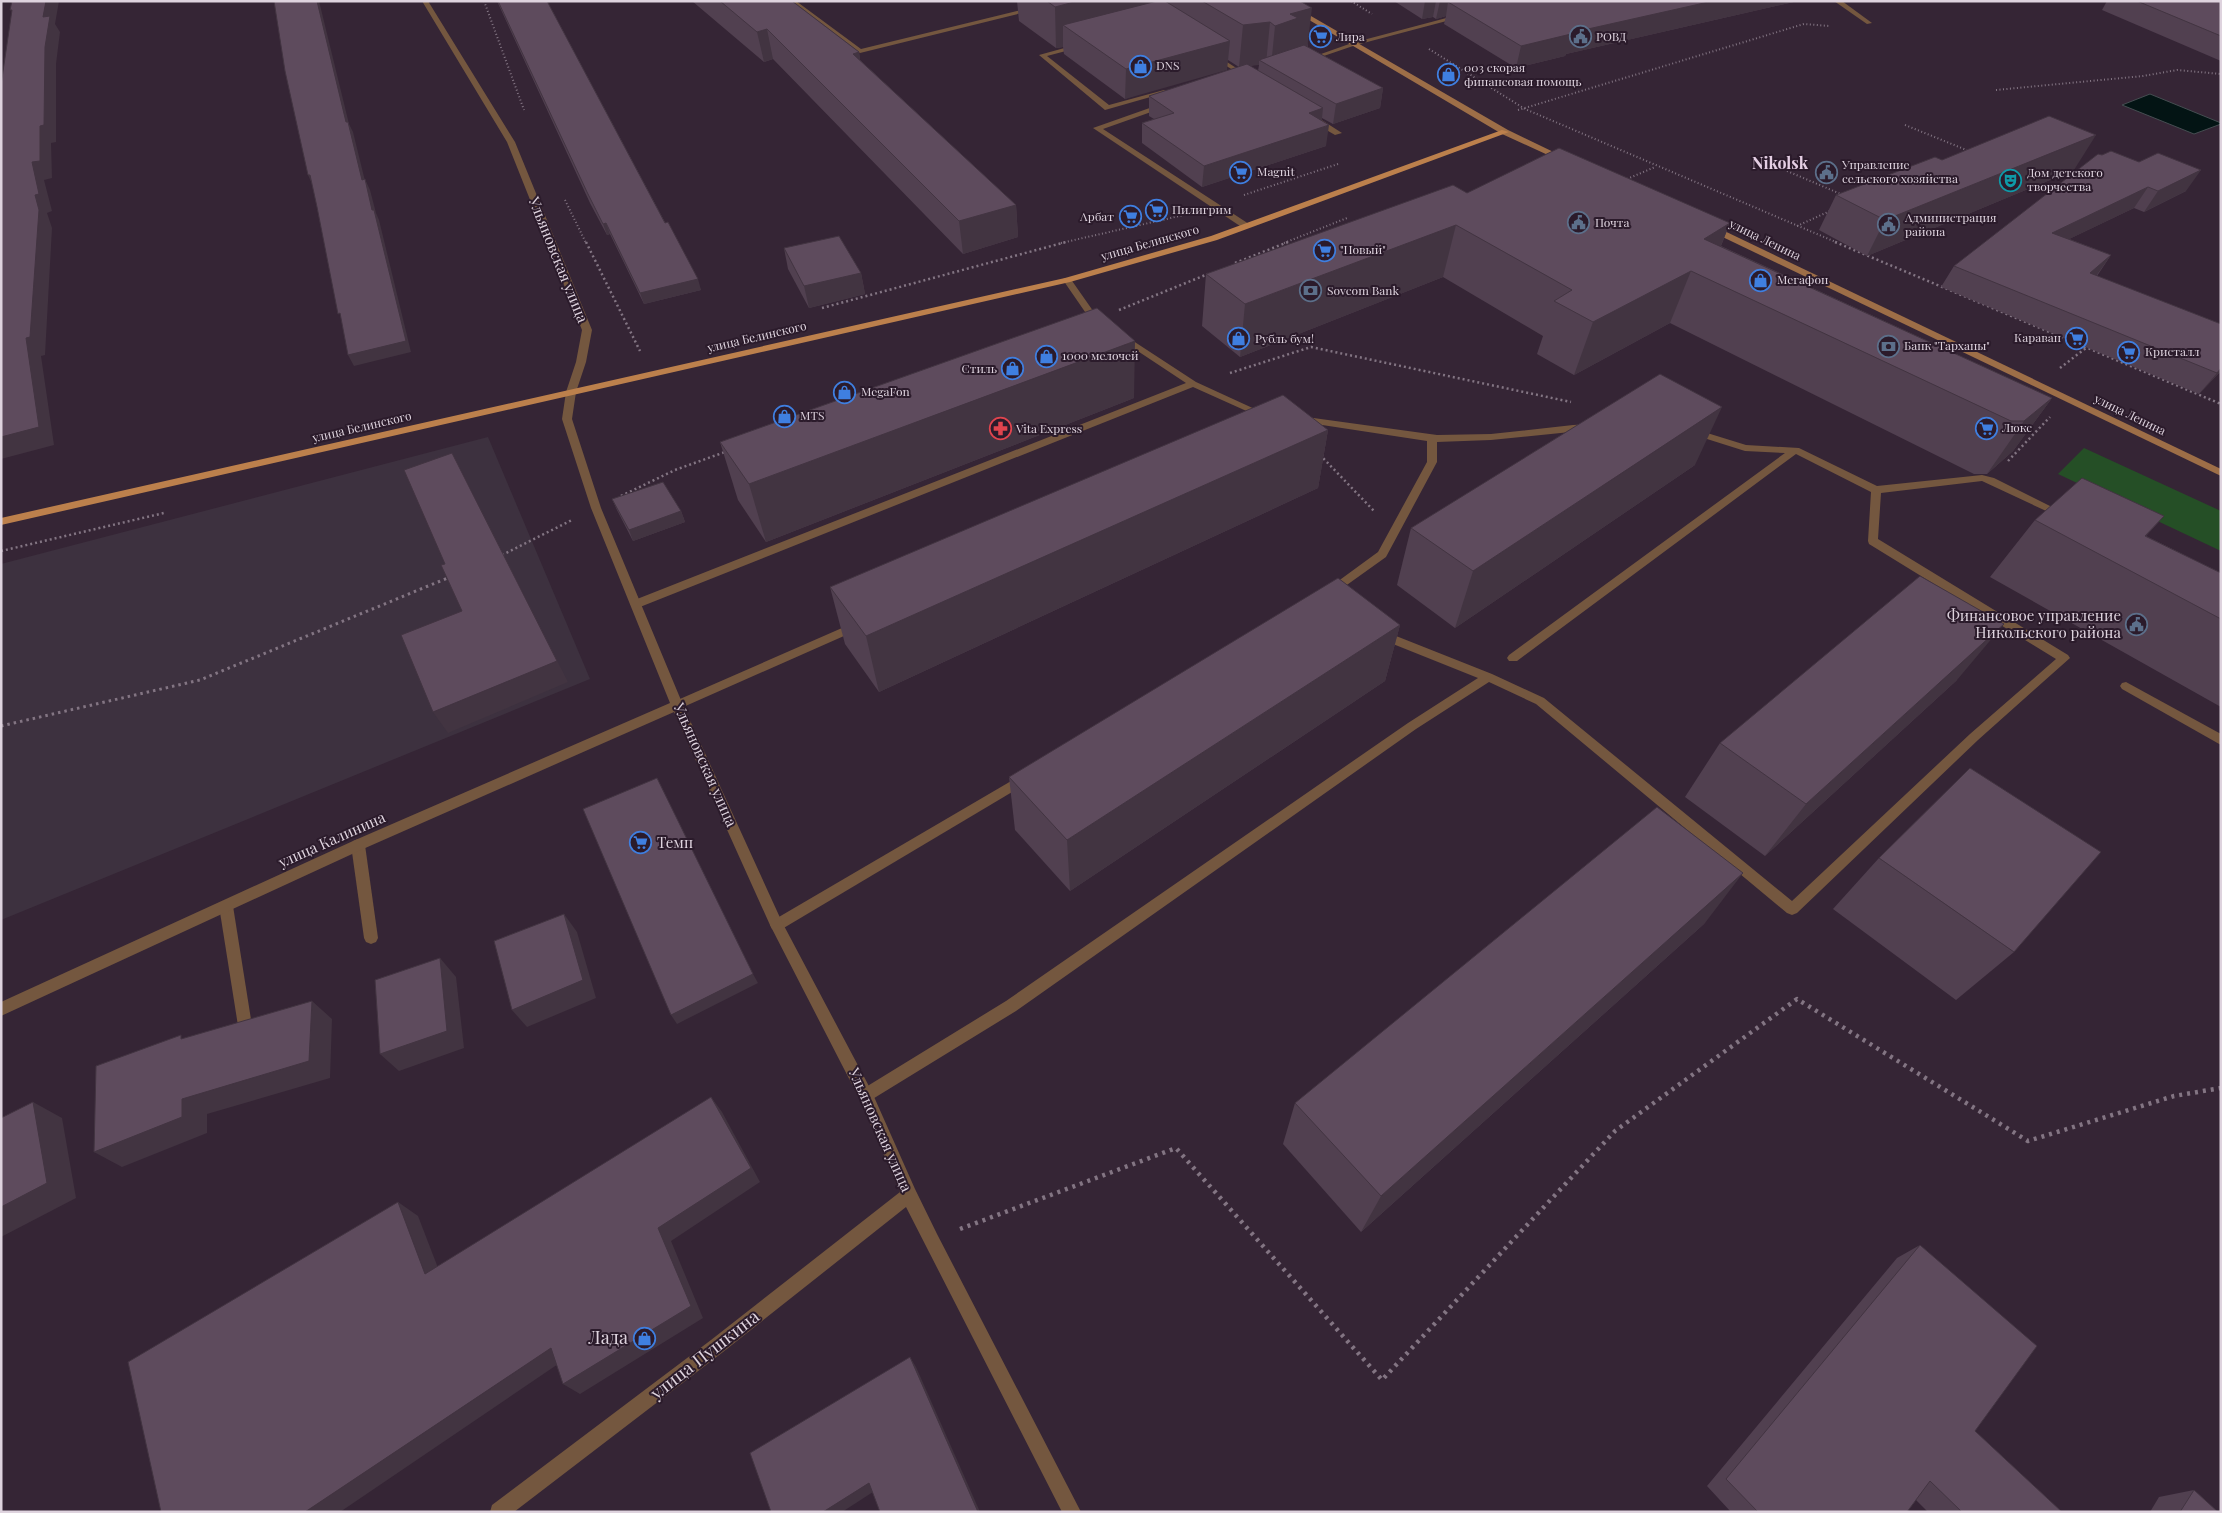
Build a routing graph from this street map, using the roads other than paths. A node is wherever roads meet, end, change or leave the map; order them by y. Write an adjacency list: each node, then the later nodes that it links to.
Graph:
1 (425, 1): 23 (street, Ульяновская улица)
2 (792, 1): 3 (street)
3 (1067, 1)
4 (1280, 1): 9 (main road)
5 (1468, 1): 9 (street)
6 (1837, 1): 7 (street)
7 (1869, 23)
8 (1089, 44): 13 (street)
9 (1354, 44): 11 (street); 16 (main road)
10 (1204, 50): 12 (street)
11 (1296, 63)
12 (1228, 74)
13 (1173, 90)
14 (1172, 103): 20 (street)
15 (1305, 114): 17 (street)
16 (1505, 132): 18 (main road); 20 (main road, улица Белинского)
17 (1338, 133)
18 (1574, 164)
19 (1698, 222): 32 (main road, улица Ленина)
20 (1246, 226): 21 (main road, улица Белинского)
21 (1067, 280): 22 (street); 23 (main road, улица Белинского)
22 (1194, 384): 24 (street); 37 (street)
23 (571, 392): 35 (main road, улица Белинского); 37 (street, Ульяновская улица)
24 (1274, 416)
25 (1293, 418): 26 (street)
26 (1322, 421): 29 (street); 30 (street)
27 (1603, 426): 30 (street)
28 (1680, 428): 31 (street)
29 (1304, 429)
30 (1432, 437): 36 (street)
31 (1795, 450): 33 (street); 40 (street)
32 (2221, 473)
33 (1876, 490): 34 (street); 41 (street)
34 (2069, 518)
35 (1, 522)
36 (1323, 598)
37 (636, 604): 43 (street, Ульяновская улица)
38 (868, 621): 43 (street, улица Калинина)
39 (1372, 631): 41 (street)
40 (1513, 658)
41 (1488, 678): 52 (street)
42 (2126, 686): 44 (street)
43 (677, 705): 46 (street, улица Калинина); 48 (street, Ульяновская улица)
44 (2221, 740)
45 (1034, 772): 48 (street)
46 (358, 845): 47 (street, улица Калинина); 49 (street)
47 (226, 906): 50 (street, улица Калинина); 51 (street)
48 (777, 925): 52 (street, Ульяновская улица)
49 (371, 938)
50 (1, 1009)
51 (246, 1032)
52 (866, 1095): 53 (street, Ульяновская улица)
53 (909, 1195): 54 (street, улица Пушкина); 55 (street, Ульяновская улица)
54 (499, 1512)
55 (1072, 1512)

